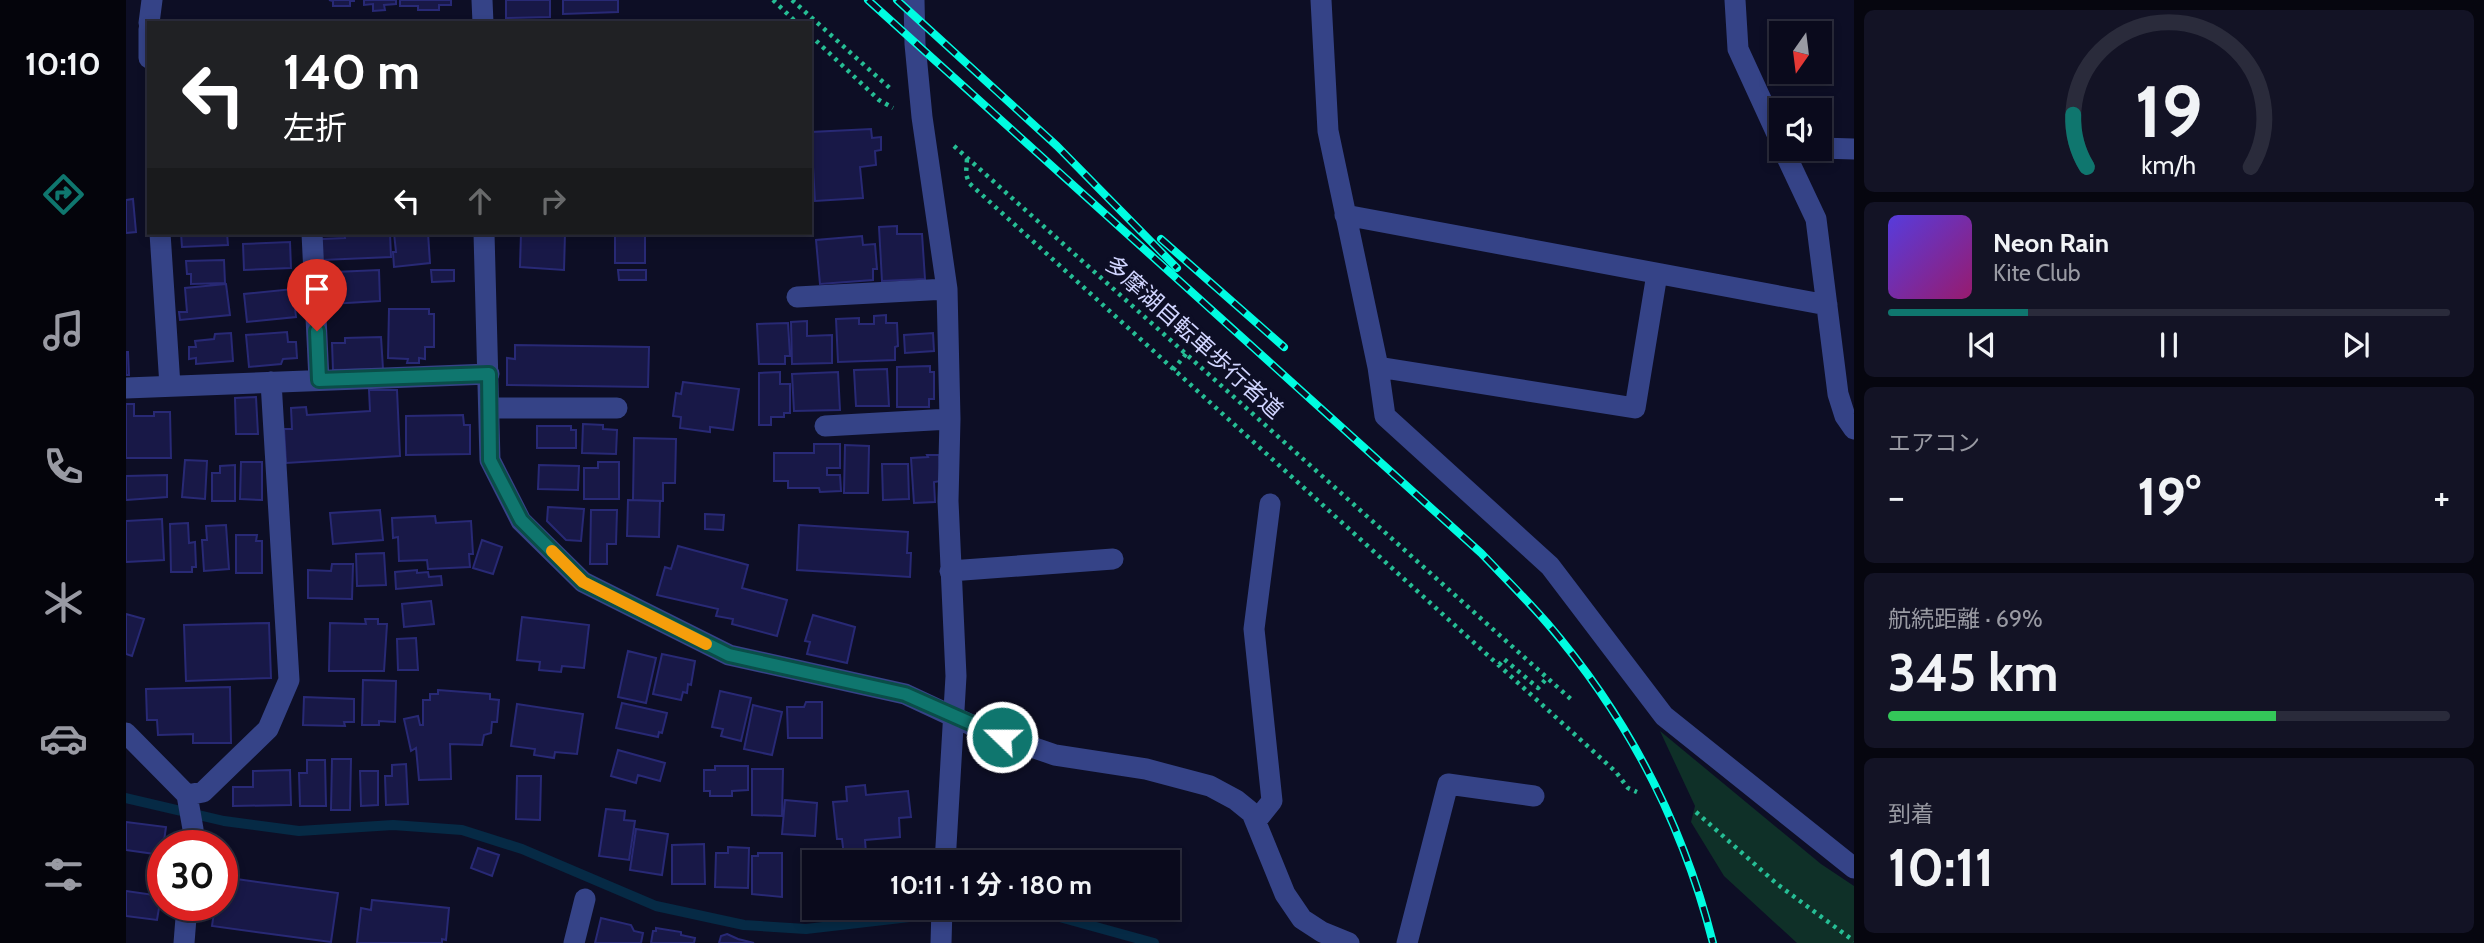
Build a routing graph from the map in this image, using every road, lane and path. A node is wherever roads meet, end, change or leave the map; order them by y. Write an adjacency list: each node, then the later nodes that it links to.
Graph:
1 (152, 0): 8 (street)
2 (482, 0): 9 (street)
3 (773, 0): 10 (path)
4 (792, 0): 12 (path, 多摩湖自転車歩行者道)
5 (914, 0): 12 (street)
6 (1321, 0): 18 (street)
7 (1735, 0): 13 (street)
8 (149, 21)
9 (483, 21)
10 (795, 21)
11 (812, 37): 12 (path)
12 (915, 111): 16 (path, 多摩湖自転車歩行者道); 23 (street)
13 (1769, 118)
14 (1832, 148): 15 (street)
15 (1854, 149)
16 (967, 158): 26 (path, 多摩湖自転車歩行者道); 28 (path)
17 (1789, 161): 25 (street)
18 (1345, 215): 22 (street); 27 (street)
19 (160, 235): 32 (street)
20 (312, 235): 30 (street)
21 (484, 235): 29 (street)
22 (1657, 274): 25 (street); 27 (street)
23 (947, 289): 24 (street); 36 (street)
24 (797, 297)
25 (1827, 305): 38 (street)
26 (1186, 354): 28 (path); 43 (path, 多摩湖自転車歩行者道)
27 (1378, 367): 54 (street)
28 (1173, 370): 42 (path)
29 (489, 374): 30 (street); 34 (street)
30 (319, 380): 31 (street)
31 (271, 382): 32 (street); 48 (street)
32 (170, 386): 33 (street)
33 (126, 388)
34 (489, 408): 35 (street); 45 (street)
35 (617, 408)
36 (950, 419): 37 (street); 41 (street)
37 (825, 426)
38 (1854, 429)
39 (1270, 504): 51 (street)
40 (1113, 559): 41 (street)
41 (950, 571): 45 (street)
42 (1499, 664): 43 (path); 47 (path)
43 (1547, 678): 44 (path, 多摩湖自転車歩行者道)
44 (1573, 701)
45 (952, 716): 51 (street); 53 (street)
46 (126, 733): 48 (street)
47 (1637, 792)
48 (187, 795): 52 (street)
49 (1534, 796): 61 (street)
50 (1696, 812): 57 (path)
51 (1255, 821): 60 (street)
52 (192, 830)
53 (946, 850)
54 (1854, 868)
55 (584, 899): 59 (street)
56 (186, 921): 58 (street)
57 (1853, 941)
58 (184, 943)
59 (575, 943)
60 (1349, 943)
61 (1407, 943)

